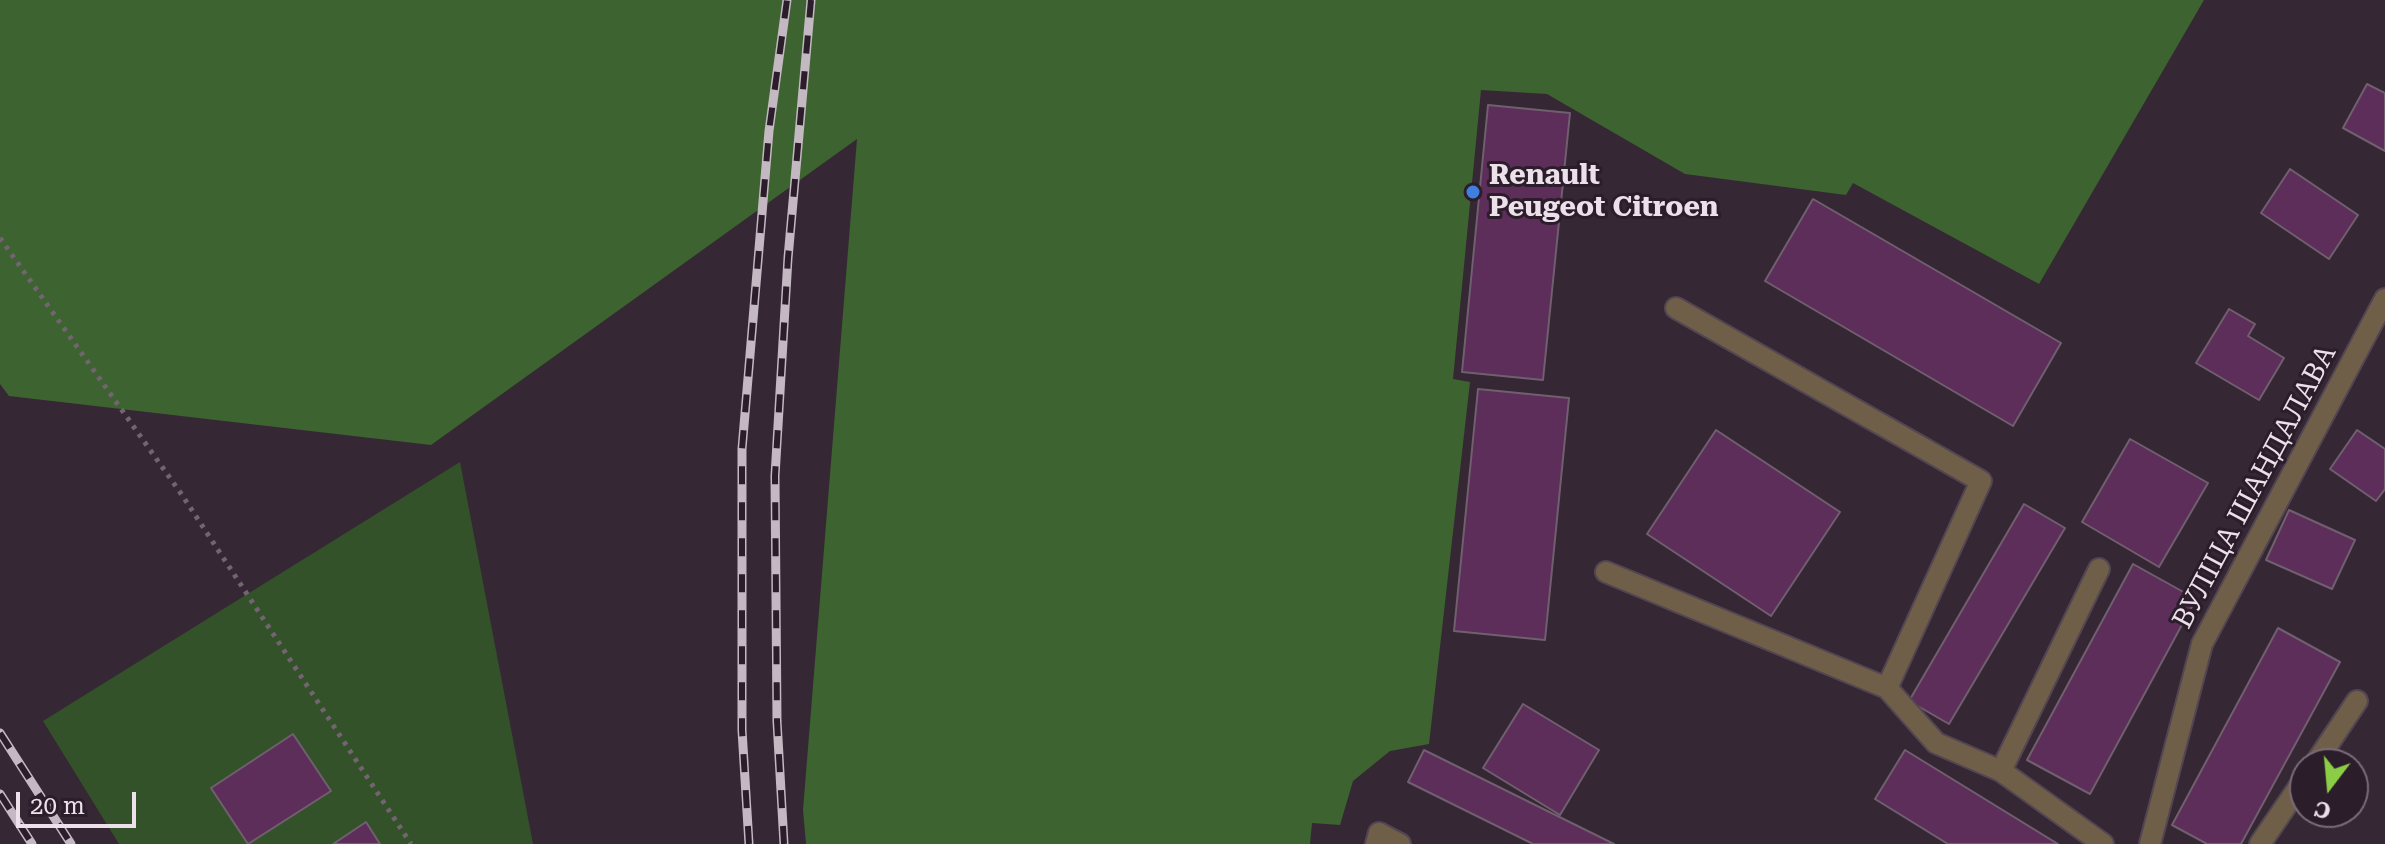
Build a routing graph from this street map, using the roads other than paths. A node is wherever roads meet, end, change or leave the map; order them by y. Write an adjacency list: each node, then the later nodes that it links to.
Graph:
1 (2385, 299): 13 (street, ВУЛІЦА ШАНДАЛАВА)
2 (1676, 308): 5 (street)
3 (2099, 569): 8 (street)
4 (1606, 572): 5 (street)
5 (1887, 688): 8 (street)
6 (2357, 701): 7 (street)
7 (2326, 748)
8 (2001, 771): 12 (street)
9 (2289, 801): 14 (street)
10 (1376, 844): 11 (street)
11 (1400, 844)
12 (2103, 844)
13 (2150, 844)
14 (2260, 844)

